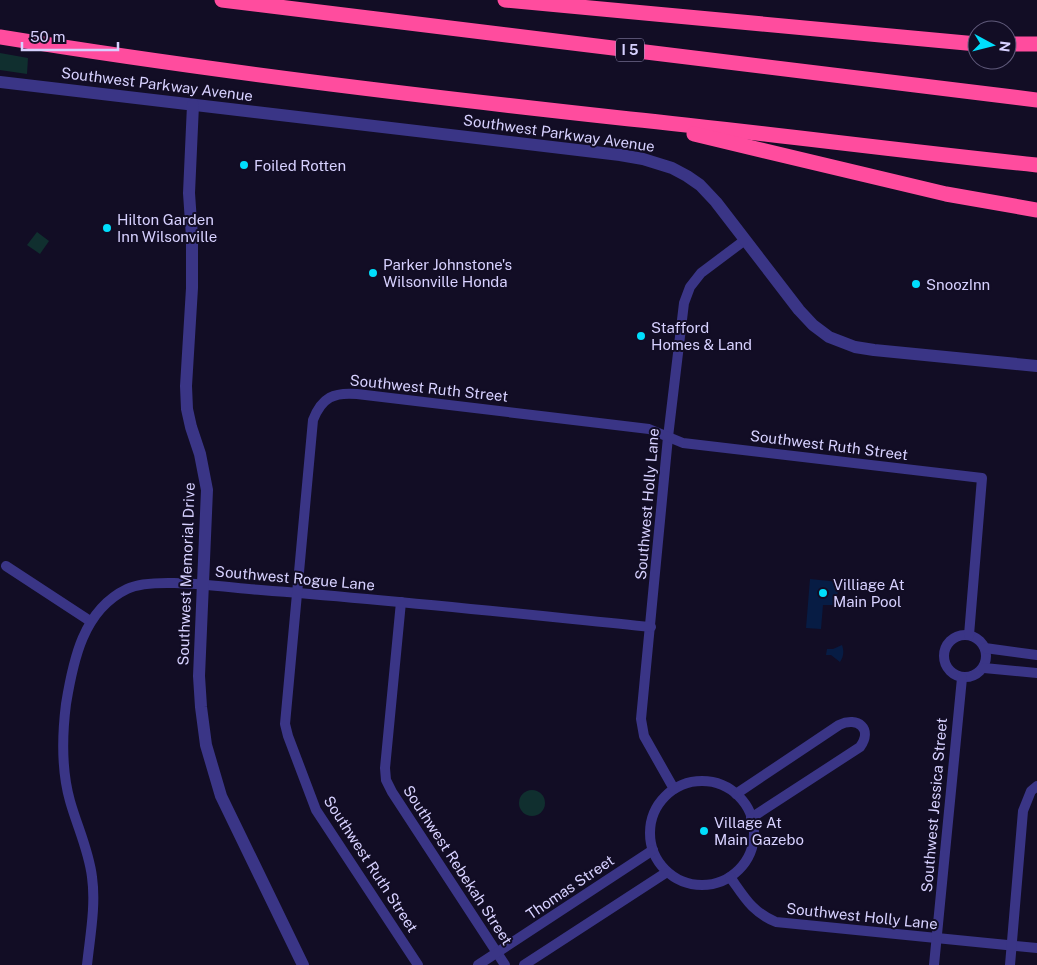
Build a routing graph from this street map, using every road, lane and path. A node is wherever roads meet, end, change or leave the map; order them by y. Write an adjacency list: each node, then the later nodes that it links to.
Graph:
1 (222, 0): 8 (highway, I 5)
2 (504, 0): 4 (highway)
3 (0, 38): 10 (highway)
4 (967, 43)
5 (1017, 44): 6 (highway)
6 (1037, 44)
7 (0, 82): 9 (street, Southwest Parkway Avenue)
8 (1037, 100)
9 (193, 105): 13 (street, Southwest Parkway Avenue); 17 (street, Southwest Memorial Drive)
10 (629, 118): 11 (highway); 12 (highway)
11 (1037, 165)
12 (1037, 210)
13 (745, 240): 14 (street, Southwest Parkway Avenue); 15 (street, Southwest Holly Lane)
14 (1037, 366)
15 (668, 437): 18 (street, Southwest Ruth Street); 21 (street, Southwest Holly Lane); 22 (street, Southwest Ruth Street)
16 (6, 566): 20 (street)
17 (203, 586): 18 (street, Southwest Rogue Lane); 20 (street, Southwest Rogue Lane); 40 (street, Southwest Memorial Drive)
18 (297, 593): 19 (street, Southwest Rogue Lane); 41 (street, Southwest Ruth Street)
19 (401, 602): 21 (street, Southwest Rogue Lane); 38 (street, Southwest Rebekah Street)
20 (90, 621): 39 (street, Southwest Rogue Lane)
21 (651, 627): 29 (street, Southwest Holly Lane)
22 (969, 635): 23 (street); 27 (street)
23 (985, 648): 24 (street); 25 (street)
24 (1037, 655)
25 (984, 668): 26 (street); 27 (street)
26 (1037, 673)
27 (962, 678): 35 (street, Southwest Jessica Street)
28 (1037, 786): 36 (street)
29 (674, 790): 30 (street); 32 (street)
30 (736, 794): 31 (street); 31 (street)
31 (752, 818): 34 (street)
32 (653, 850): 33 (street); 38 (street, Thomas Street)
33 (667, 872): 34 (street); 44 (street)
34 (730, 877): 35 (street, Southwest Holly Lane)
35 (937, 939): 36 (street, Southwest Holly Lane); 45 (street, Southwest Jessica Street)
36 (1012, 946): 37 (street, Southwest Holly Lane); 46 (street)
37 (1037, 948)
38 (497, 953): 42 (street, Thomas Street); 43 (street, Southwest Rebekah Street)
39 (87, 965)
40 (303, 965)
41 (418, 965)
42 (478, 965)
43 (505, 965)
44 (524, 965)
45 (934, 965)
46 (1010, 965)

